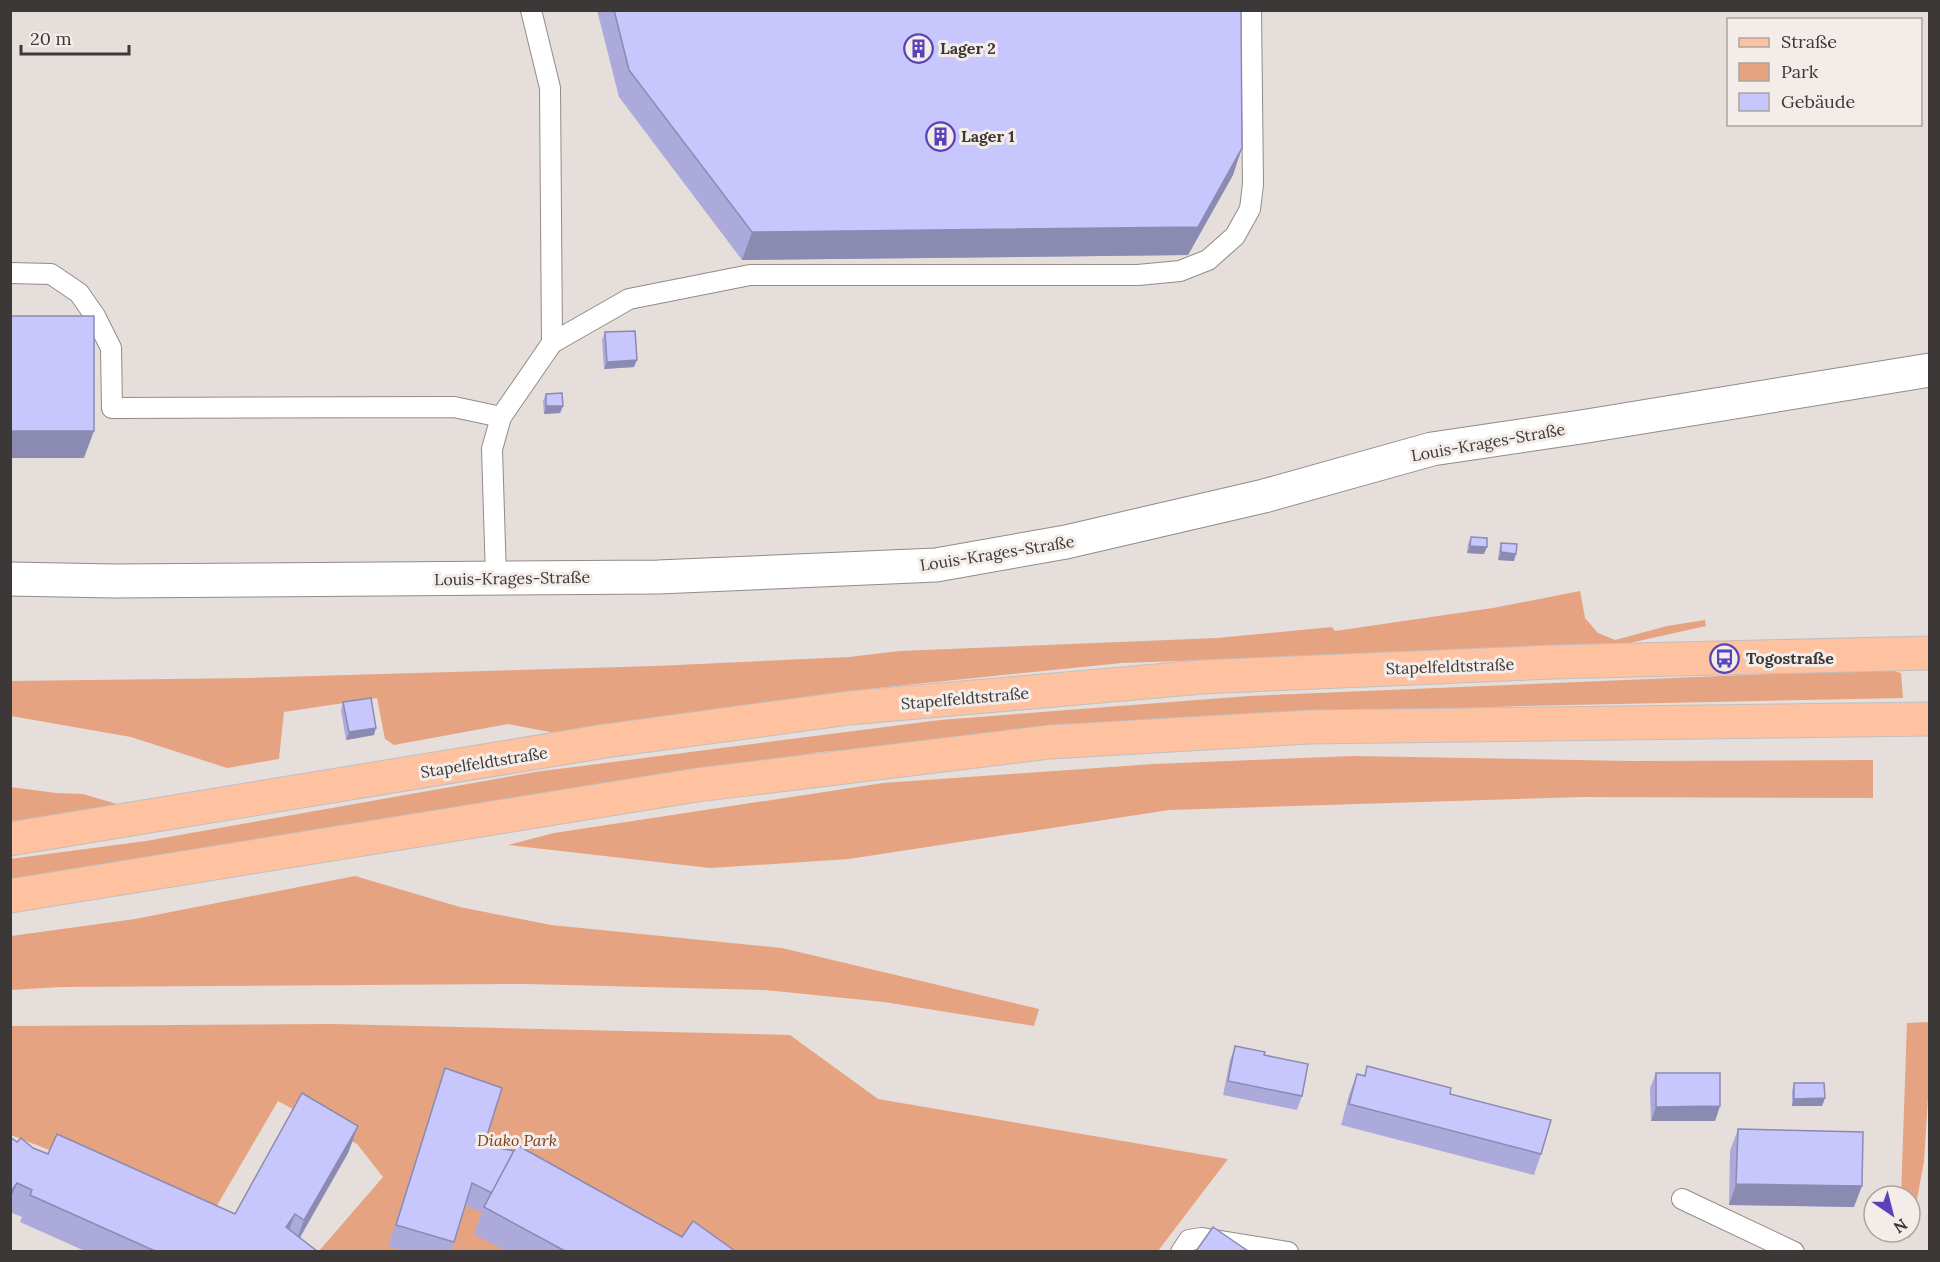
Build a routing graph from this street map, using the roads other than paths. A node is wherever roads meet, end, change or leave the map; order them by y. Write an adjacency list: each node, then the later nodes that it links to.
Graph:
1 (531, 10): 4 (lane)
2 (1251, 10): 4 (lane)
3 (10, 273): 6 (lane)
4 (552, 343): 6 (lane)
5 (1929, 370): 7 (street, Louis-Krages-Straße)
6 (501, 417): 7 (lane)
7 (496, 578): 8 (street, Louis-Krages-Straße)
8 (10, 579)
9 (1929, 653): 11 (main road, Stapelfeldtstraße)
10 (1929, 719): 12 (main road)
11 (10, 839)
12 (10, 896)
13 (1682, 1199): 16 (lane)
14 (1181, 1251): 15 (lane)
15 (1288, 1251)
16 (1794, 1251)

